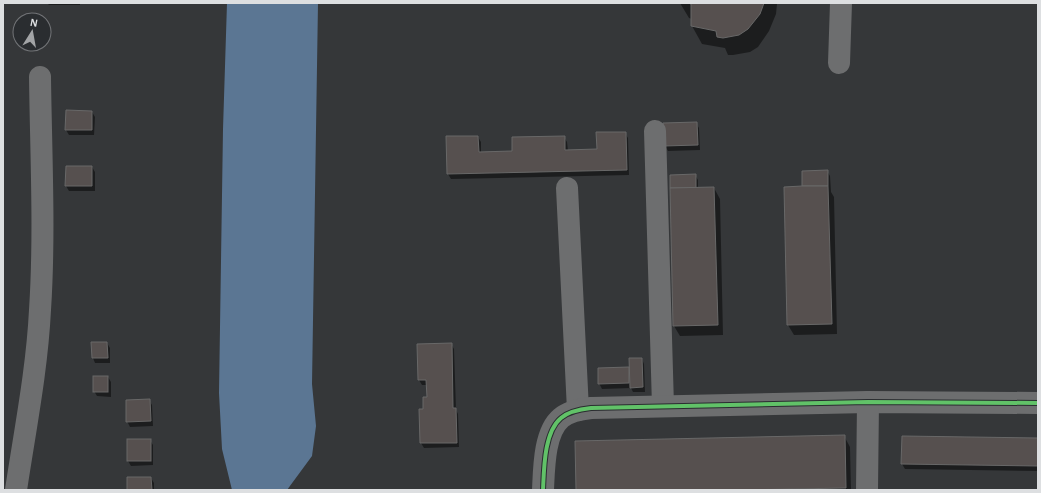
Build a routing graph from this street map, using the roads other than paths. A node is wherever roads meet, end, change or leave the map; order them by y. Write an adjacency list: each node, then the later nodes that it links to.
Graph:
1 (841, 3): 2 (street)
2 (839, 63)
3 (40, 77): 10 (street)
4 (655, 131): 8 (street)
5 (567, 188): 9 (street)
6 (868, 402): 7 (street); 8 (street); 12 (street)
7 (1038, 403)
8 (663, 406): 9 (street)
9 (578, 410): 11 (street)
10 (16, 490)
11 (543, 490)
12 (867, 490)

